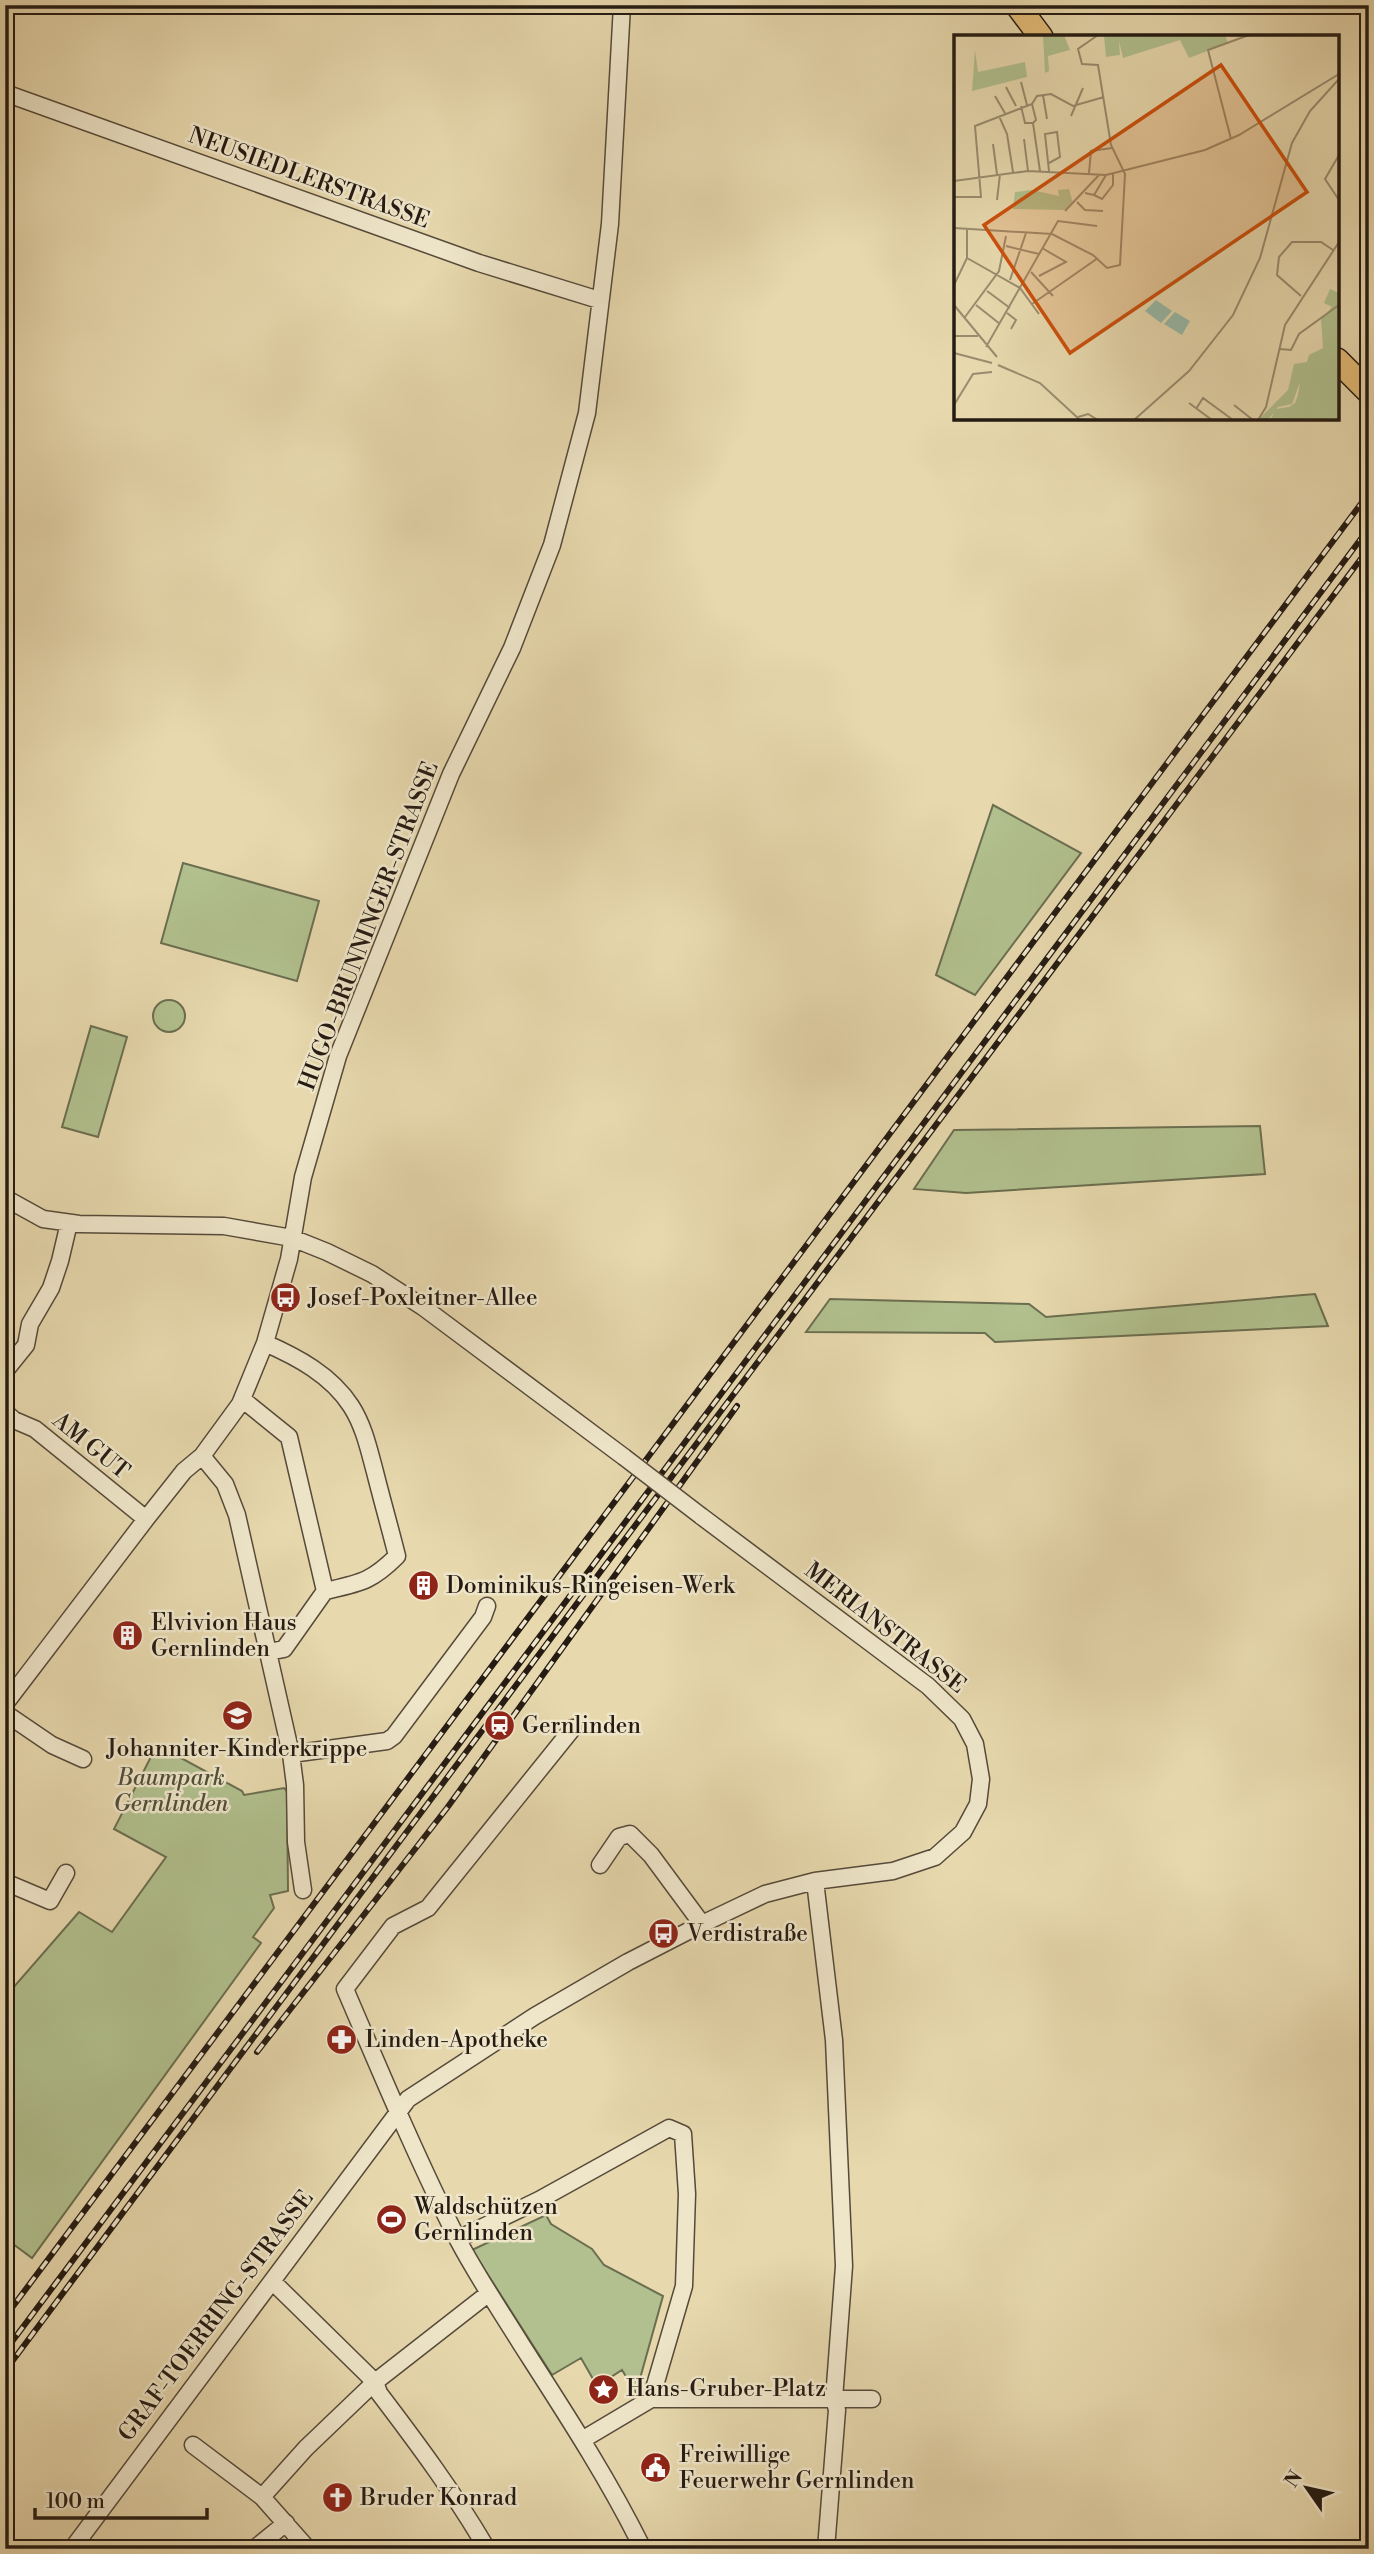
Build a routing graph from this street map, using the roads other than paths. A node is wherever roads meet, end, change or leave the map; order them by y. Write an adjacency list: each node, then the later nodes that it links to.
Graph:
1 (622, 5): 5 (street, HUGO-BRUNNINGER-STRASSE)
2 (1017, 5): 3 (highway)
3 (1040, 35)
4 (5, 93): 5 (street, NEUSIEDLERSTRASSE)
5 (599, 300): 10 (street, HUGO-BRUNNINGER-STRASSE)
6 (1339, 362): 7 (highway)
7 (1369, 392)
8 (5, 1198): 9 (street)
9 (68, 1223): 10 (street); 12 (street)
10 (292, 1238): 11 (street, HUGO-BRUNNINGER-STRASSE); 27 (street, MERIANSTRASSE, bridge)
11 (265, 1343): 13 (street, HUGO-BRUNNINGER-STRASSE); 17 (street)
12 (5, 1371)
13 (242, 1399): 15 (street, HUGO-BRUNNINGER-STRASSE); 17 (street)
14 (5, 1412): 16 (street, AM GUT)
15 (202, 1456): 16 (street, HUGO-BRUNNINGER-STRASSE); 19 (street)
16 (146, 1519): 20 (street, HUGO-BRUNNINGER-STRASSE)
17 (325, 1591): 19 (street)
18 (487, 1606): 23 (street)
19 (268, 1652): 23 (street)
20 (5, 1704)
21 (5, 1713): 24 (street)
22 (573, 1728): 31 (street)
23 (291, 1754): 29 (street)
24 (83, 1759)
25 (600, 1865): 30 (street)
26 (66, 1873): 28 (street)
27 (815, 1881): 30 (street, MERIANSTRASSE); 37 (street)
28 (5, 1887)
29 (303, 1890)
30 (702, 1924): 31 (street, MERIANSTRASSE)
31 (398, 2111): 32 (street); 33 (street, GRAF-TOERRING-STRASSE)
32 (458, 2239): 34 (street); 36 (street)
33 (272, 2281): 35 (street); 43 (street, GRAF-TOERRING-STRASSE)
34 (489, 2293): 35 (street); 39 (street)
35 (375, 2382): 41 (street); 46 (street)
36 (651, 2399): 37 (street); 39 (street)
37 (834, 2399): 38 (street); 48 (street)
38 (872, 2399)
39 (582, 2440): 47 (street)
40 (193, 2445): 41 (street)
41 (262, 2497): 42 (street)
42 (286, 2523): 44 (street); 45 (street)
43 (72, 2549)
44 (254, 2549)
45 (308, 2549)
46 (487, 2549)
47 (643, 2549)
48 (826, 2549)

